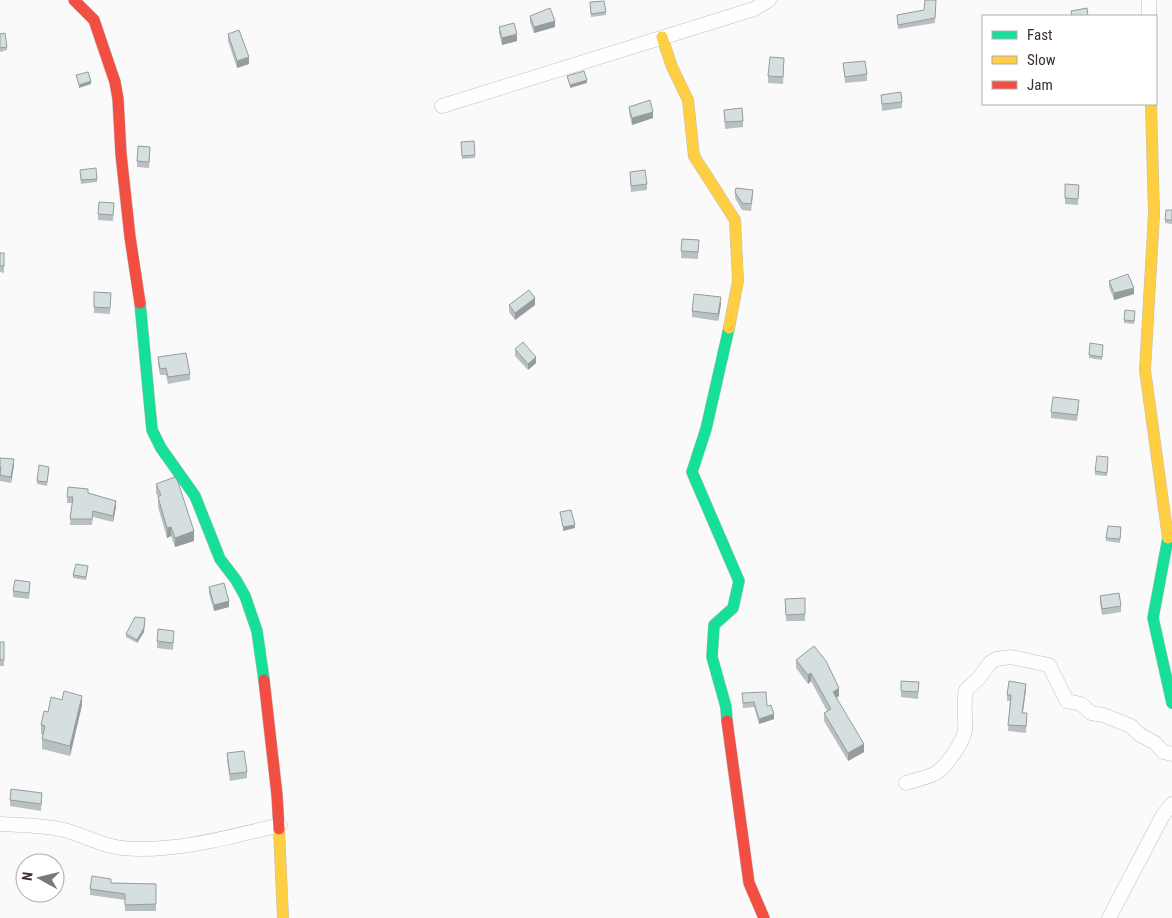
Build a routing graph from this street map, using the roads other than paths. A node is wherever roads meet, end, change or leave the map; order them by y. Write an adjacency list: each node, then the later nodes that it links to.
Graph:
1 (74, 0): 13 (street)
2 (769, 0): 5 (street)
3 (1149, 0): 4 (street)
4 (1149, 15)
5 (662, 36): 7 (street); 15 (street)
6 (1151, 105): 8 (street)
7 (442, 106)
8 (1172, 703)
9 (1172, 754): 10 (street)
10 (906, 783)
11 (1172, 804): 16 (street)
12 (0, 824): 13 (street)
13 (280, 825): 14 (street)
14 (283, 918)
15 (764, 918)
16 (1109, 918)

